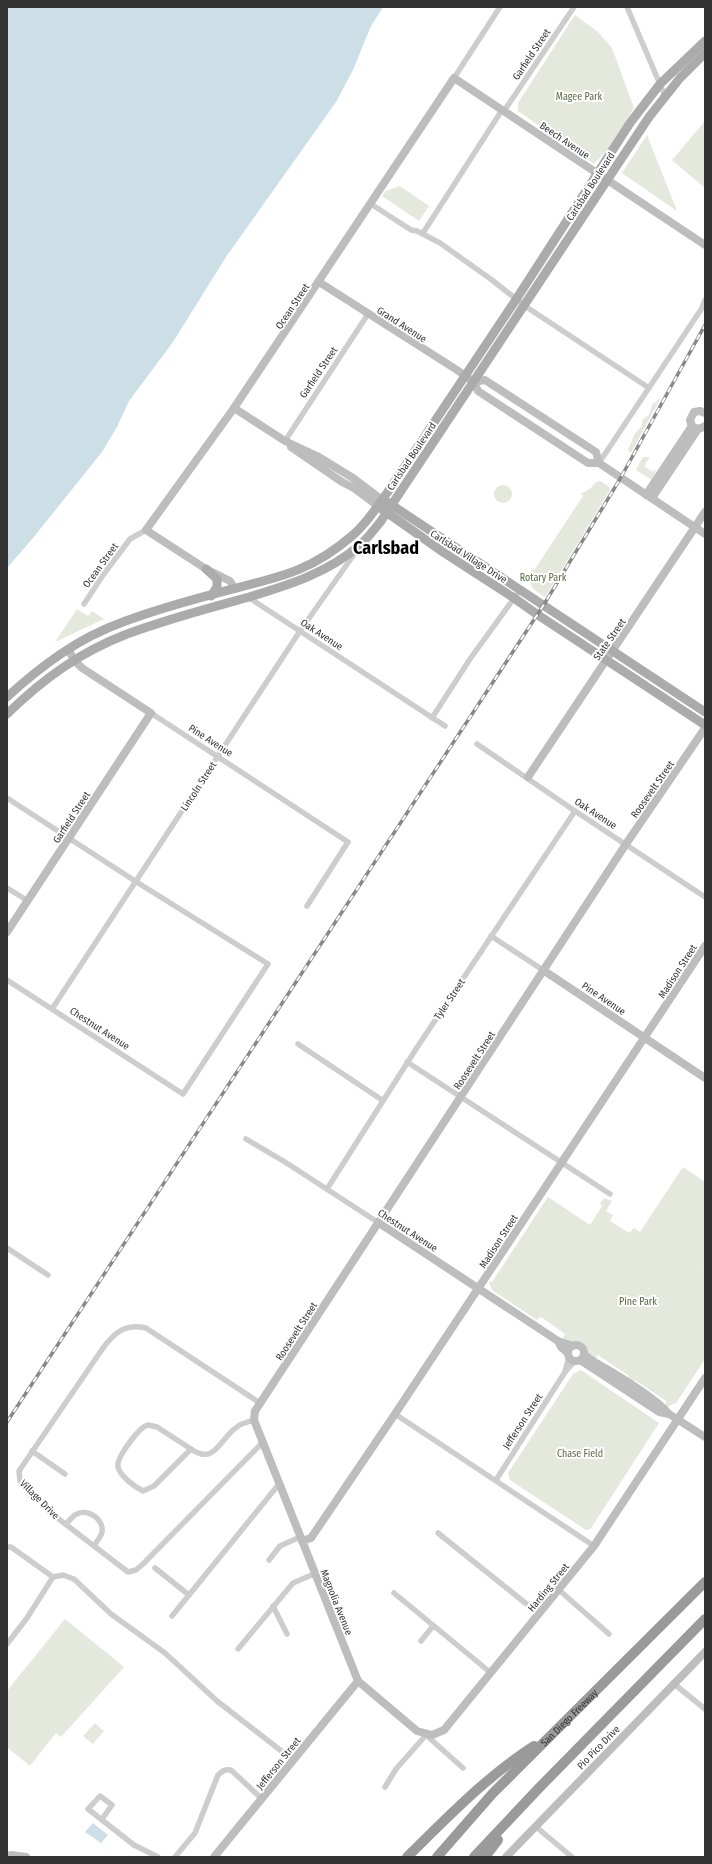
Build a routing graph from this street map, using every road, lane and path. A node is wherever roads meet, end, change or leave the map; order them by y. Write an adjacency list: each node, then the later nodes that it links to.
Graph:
1 (500, 7): 6 (street, Ocean Street)
2 (574, 7): 9 (street, Garfield Street)
3 (627, 7): 7 (street)
4 (705, 41): 7 (main road, Carlsbad Boulevard)
5 (705, 53): 8 (main road, Carlsbad Boulevard)
6 (454, 78): 9 (street, Beech Avenue); 12 (street, Ocean Street)
7 (660, 84): 8 (street); 10 (main road, Carlsbad Boulevard)
8 (665, 96): 11 (main road, Carlsbad Boulevard)
9 (503, 111): 10 (street, Beech Avenue); 13 (street, Garfield Street)
10 (597, 174): 11 (street, Beech Avenue); 16 (main road, Carlsbad Boulevard)
11 (607, 180): 14 (street, Beech Avenue); 18 (main road, Carlsbad Boulevard)
12 (371, 204): 13 (street); 15 (street, Ocean Street)
13 (423, 233): 16 (street)
14 (705, 245)
15 (320, 282): 19 (street, Grand Avenue); 23 (street, Ocean Street)
16 (517, 298): 18 (street); 20 (main road, Carlsbad Boulevard)
17 (705, 300): 22 (street)
18 (525, 306): 21 (main road, Carlsbad Boulevard); 22 (street)
19 (368, 314): 20 (street, Grand Avenue); 26 (street, Garfield Street)
20 (465, 376): 21 (street, Grand Avenue); 29 (main road, Carlsbad Boulevard)
21 (474, 382): 27 (street, Grand Avenue); 27 (street, Grand Avenue); 30 (main road, Carlsbad Boulevard)
22 (649, 388): 27 (street)
23 (234, 408): 26 (street, Carlsbad Village Drive); 33 (street, Ocean Street)
24 (705, 413): 25 (street)
25 (698, 427): 28 (street)
26 (285, 441): 29 (street, Carlsbad Village Drive)
27 (599, 463): 28 (street, Grand Avenue)
28 (649, 496): 32 (street, Grand Avenue)
29 (380, 503): 30 (main road, Carlsbad Village Drive); 37 (main road, Carlsbad Boulevard)
30 (389, 509): 35 (main road, Carlsbad Boulevard); 39 (main road, Carlsbad Village Drive); 42 (main road, Carlsbad Village Drive)
31 (705, 512): 32 (street, State Street)
32 (695, 527): 34 (street, Grand Avenue); 47 (street, State Street)
33 (146, 530): 36 (street); 43 (street, Ocean Street)
34 (705, 534)
35 (360, 545): 41 (main road, Carlsbad Boulevard); 45 (street, Lincoln Street)
36 (206, 569): 38 (street); 40 (main road)
37 (280, 577): 38 (main road, Carlsbad Boulevard); 41 (main road)
38 (235, 588): 40 (main road, Carlsbad Boulevard); 44 (main road)
39 (520, 590): 42 (street); 47 (main road, Carlsbad Village Drive)
40 (210, 596): 46 (main road, Carlsbad Boulevard)
41 (248, 597): 44 (main road, Carlsbad Boulevard); 45 (street, Oak Avenue)
42 (514, 598): 49 (main road, Carlsbad Village Drive); 54 (street)
43 (84, 604)
44 (207, 610): 48 (main road, Carlsbad Boulevard)
45 (300, 631): 54 (street, Oak Avenue); 59 (street, Lincoln Street)
46 (68, 649): 48 (street, Pine Avenue); 50 (main road, Carlsbad Boulevard)
47 (612, 651): 49 (street, State Street); 51 (main road, Carlsbad Village Drive)
48 (74, 660): 52 (street, Pine Avenue); 53 (main road, Carlsbad Boulevard)
49 (606, 660): 55 (main road, Carlsbad Village Drive); 60 (street, State Street)
50 (7, 697)
51 (705, 712)
52 (151, 713): 59 (street, Pine Avenue); 63 (street, Garfield Street)
53 (7, 714)
54 (432, 718): 56 (street, Oak Avenue)
55 (705, 725)
56 (445, 726)
57 (705, 728): 64 (street, Roosevelt Street)
58 (477, 744): 60 (street, Oak Avenue)
59 (217, 756): 65 (street, Lincoln Street); 69 (street, Pine Avenue)
60 (528, 777): 62 (street, Oak Avenue)
61 (7, 798): 63 (street)
62 (575, 811): 64 (street, Oak Avenue); 71 (street, Tyler Street)
63 (69, 838): 65 (street); 68 (street, Garfield Street)
64 (626, 844): 67 (street, Oak Avenue); 73 (street, Roosevelt Street)
65 (136, 881): 75 (street, Lincoln Street); 75 (street, Chestnut Avenue)
66 (7, 888): 68 (street)
67 (705, 897)
68 (28, 901): 70 (street, Garfield Street)
69 (306, 906)
70 (7, 932)
71 (491, 936): 73 (street, Pine Avenue); 78 (street, Tyler Street)
72 (705, 946): 76 (street, Madison Street)
73 (543, 970): 76 (street, Pine Avenue); 80 (street, Roosevelt Street)
74 (7, 980): 75 (street, Chestnut Avenue)
75 (52, 1009)
76 (645, 1038): 79 (street, Pine Avenue); 83 (street, Madison Street)
77 (298, 1044): 81 (street)
78 (408, 1062): 80 (street); 81 (street, Tyler Street)
79 (705, 1078)
80 (462, 1097): 83 (street); 86 (street, Roosevelt Street)
81 (382, 1100): 84 (street, Tyler Street)
82 (246, 1139): 84 (street, Chestnut Avenue)
83 (561, 1163): 85 (street); 89 (street, Madison Street)
84 (327, 1189): 86 (street, Chestnut Avenue)
85 (610, 1194)
86 (378, 1223): 89 (street, Chestnut Avenue); 92 (street, Roosevelt Street)
87 (7, 1248): 88 (street)
88 (48, 1275)
89 (478, 1288): 90 (street, Chestnut Avenue); 93 (street, Madison Street)
90 (575, 1355): 95 (street, Chestnut Avenue); 101 (street, Jefferson Street)
91 (705, 1378): 95 (street, Harding Street)
92 (260, 1404): 94 (street); 99 (street, Village Drive)
93 (395, 1414): 101 (street); 105 (street, Madison Street)
94 (254, 1420): 97 (street, Magnolia Avenue); 98 (street)
95 (678, 1420): 96 (street, Chestnut Avenue); 107 (street, Harding Street)
96 (705, 1437)
97 (263, 1442): 102 (street, Magnolia Avenue); 106 (street, Village Drive)
98 (191, 1450): 98 (street)
99 (32, 1451): 100 (street); 103 (street, Village Drive)
100 (65, 1474)
101 (496, 1480): 107 (street)
102 (279, 1484): 105 (street, Magnolia Avenue); 116 (street)
103 (66, 1524): 106 (street, Village Drive); 106 (street)
104 (438, 1533): 118 (street)
105 (301, 1539): 109 (street); 111 (street, Magnolia Avenue)
106 (94, 1546)
107 (594, 1546): 114 (street, Harding Street)
108 (7, 1547): 112 (street)
109 (269, 1560)
110 (155, 1568): 116 (street)
111 (314, 1574): 117 (street); 129 (street, Magnolia Avenue)
112 (53, 1577): 125 (street); 134 (street)
113 (705, 1582): 133 (highway, San Diego Freeway)
114 (559, 1590): 118 (street, Harding Street); 123 (street)
115 (394, 1593): 121 (street)
116 (189, 1595): 119 (street)
117 (273, 1606): 122 (street); 126 (street)
118 (539, 1614): 128 (street, Harding Street)
119 (172, 1616)
120 (705, 1619): 137 (highway)
121 (433, 1626): 124 (street); 128 (street)
122 (287, 1634)
123 (609, 1634)
124 (421, 1641)
125 (7, 1644)
126 (238, 1648)
127 (705, 1652): 130 (street, Pio Pico Drive)
128 (491, 1673): 132 (street, Harding Street)
129 (358, 1681): 132 (street, Magnolia Avenue); 134 (street, Jefferson Street)
130 (673, 1683): 131 (street); 140 (street, Pio Pico Drive)
131 (705, 1708)
132 (426, 1734): 135 (street, Magnolia Avenue); 136 (street)
133 (550, 1735): 146 (highway); 147 (highway, San Diego Freeway)
134 (293, 1760): 138 (street, Jefferson Street)
135 (463, 1768)
136 (385, 1787)
137 (539, 1788): 148 (highway); 149 (highway)
138 (262, 1799): 144 (street); 145 (street, Jefferson Street)
139 (102, 1819): 143 (street)
140 (535, 1826): 150 (street, Pio Pico Drive); 151 (street)
141 (10, 1854): 142 (street)
142 (26, 1857)
143 (158, 1857)
144 (175, 1857)
145 (214, 1857)
146 (407, 1857)
147 (437, 1857)
148 (474, 1857)
149 (485, 1857)
150 (506, 1857)
151 (572, 1857)

